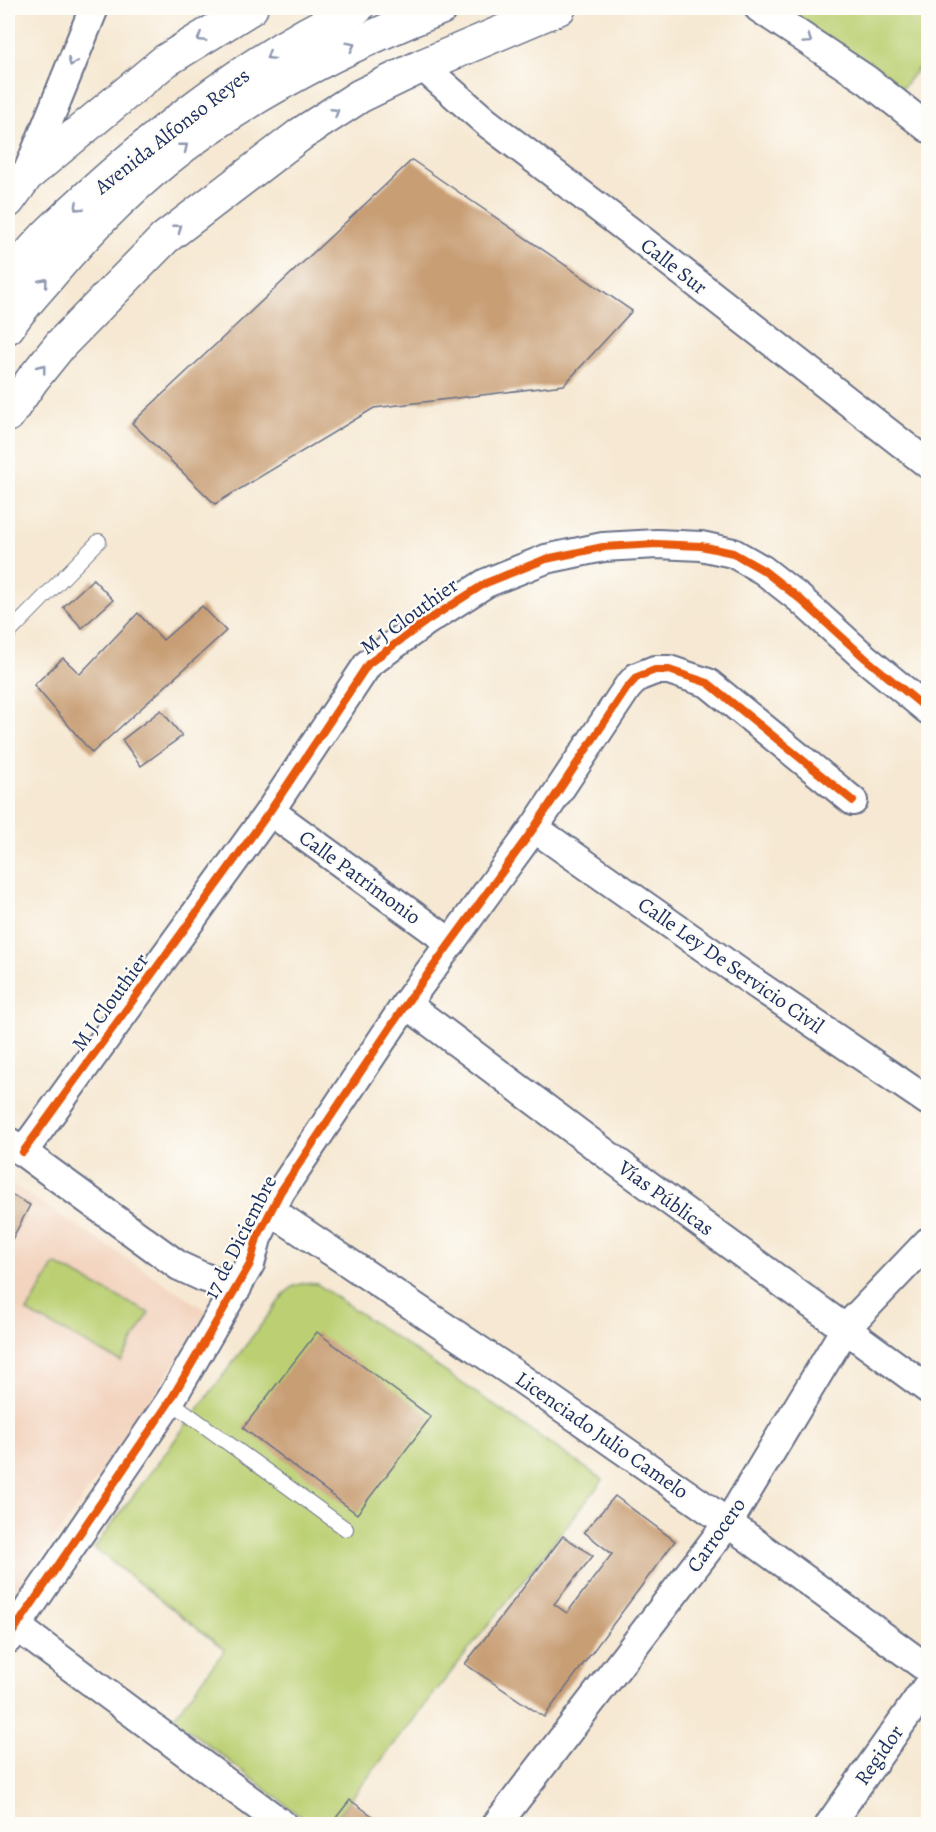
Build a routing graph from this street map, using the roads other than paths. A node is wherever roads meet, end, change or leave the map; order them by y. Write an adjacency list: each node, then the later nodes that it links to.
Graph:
1 (94, 8): 9 (street, one-way to 9)
2 (251, 8): 9 (main road, one-way to 9)
3 (357, 8): 10 (main road, Avenida Alfonso Reyes, one-way to 10)
4 (441, 8): 11 (main road, Avenida Alfonso Reyes, one-way to 4)
5 (559, 8): 7 (main road)
6 (759, 8): 8 (street, one-way to 8)
7 (422, 66): 12 (main road, one-way to 7); 13 (street, Calle Sur)
8 (928, 128)
9 (17, 188)
10 (8, 280)
11 (8, 327)
12 (8, 415)
13 (928, 464)
14 (99, 541): 15 (lane)
15 (8, 634)
16 (928, 710): 18 (street, M J Clouthier)
17 (852, 801): 19 (street, 17 de Diciembre)
18 (270, 812): 20 (street, Calle Patrimonio); 23 (street, M J Clouthier)
19 (534, 828): 20 (street, 17 de Diciembre); 22 (street, Calle Ley De Servicio Civil)
20 (451, 943): 21 (street, 17 de Diciembre)
21 (406, 1004): 24 (street, 17 de Diciembre); 27 (street, Vías Públicas)
22 (928, 1101)
23 (15, 1147): 26 (street)
24 (270, 1210): 26 (street, 17 de Diciembre); 30 (street, Licenciado Julio Camelo)
25 (928, 1242): 27 (street, Carrocero)
26 (237, 1288): 29 (street, 17 de Diciembre)
27 (845, 1329): 28 (street, Vías Públicas); 30 (street, Carrocero)
28 (928, 1389)
29 (170, 1401): 31 (lane); 32 (street, 17 de Diciembre)
30 (728, 1523): 33 (street, Licenciado Julio Camelo); 36 (street, Carrocero)
31 (346, 1529)
32 (10, 1629): 35 (street)
33 (928, 1669)
34 (928, 1685): 37 (street, Regidor)
35 (282, 1824)
36 (497, 1824)
37 (830, 1824)

